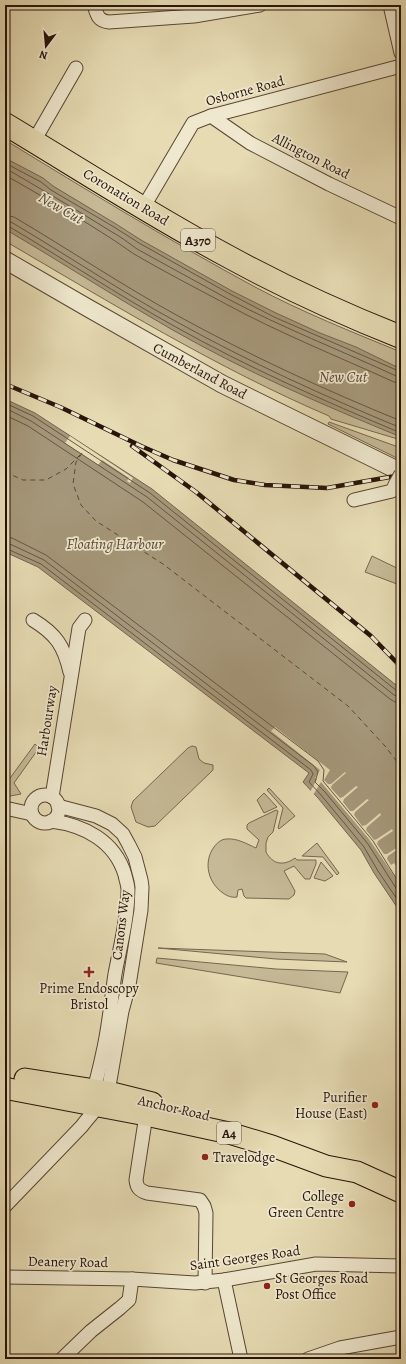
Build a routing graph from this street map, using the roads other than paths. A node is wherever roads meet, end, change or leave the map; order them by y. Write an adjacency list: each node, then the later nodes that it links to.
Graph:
1 (94, 5): 2 (street)
2 (260, 5)
3 (390, 5): 4 (street)
4 (401, 53)
5 (401, 66): 7 (street, Osborne Road)
6 (76, 68): 9 (street)
7 (211, 116): 10 (street, Osborne Road); 11 (street, Allington Road)
8 (5, 124): 9 (highway, Coronation Road / A370)
9 (34, 141): 10 (highway, Coronation Road / A370)
10 (143, 208): 13 (highway, Coronation Road / A370)
11 (401, 218)
12 (5, 260): 14 (street, Cumberland Road)
13 (401, 337)
14 (397, 474): 15 (street)
15 (354, 500)
16 (33, 620): 18 (street, Harbourway)
17 (85, 620): 18 (street, Harbourway)
18 (71, 678): 19 (street, Harbourway)
19 (51, 799): 21 (street); 22 (street); 25 (street, Canons Way)
20 (6, 808): 21 (street)
21 (32, 809): 22 (street, Canons Way)
22 (51, 821): 25 (street, Canons Way)
23 (5, 1078): 25 (main road, Anchor Road / A4)
24 (5, 1088): 25 (main road, Anchor Road / A4)
25 (96, 1102): 26 (main road, Anchor Road / A4); 27 (main road, Anchor Road / A4); 29 (street)
26 (146, 1115): 27 (main road, Anchor Road / A4); 34 (street)
27 (357, 1172): 28 (main road, Anchor Road / A4)
28 (401, 1192)
29 (5, 1206)
30 (401, 1266): 33 (street, Saint Georges Road)
31 (5, 1277): 32 (street, Deanery Road)
32 (132, 1279): 34 (street, Saint Georges Road); 36 (street)
33 (224, 1280): 34 (street, Saint Georges Road); 37 (street)
34 (205, 1283)
35 (401, 1337): 38 (street)
36 (62, 1359)
37 (241, 1359)
38 (308, 1359)

